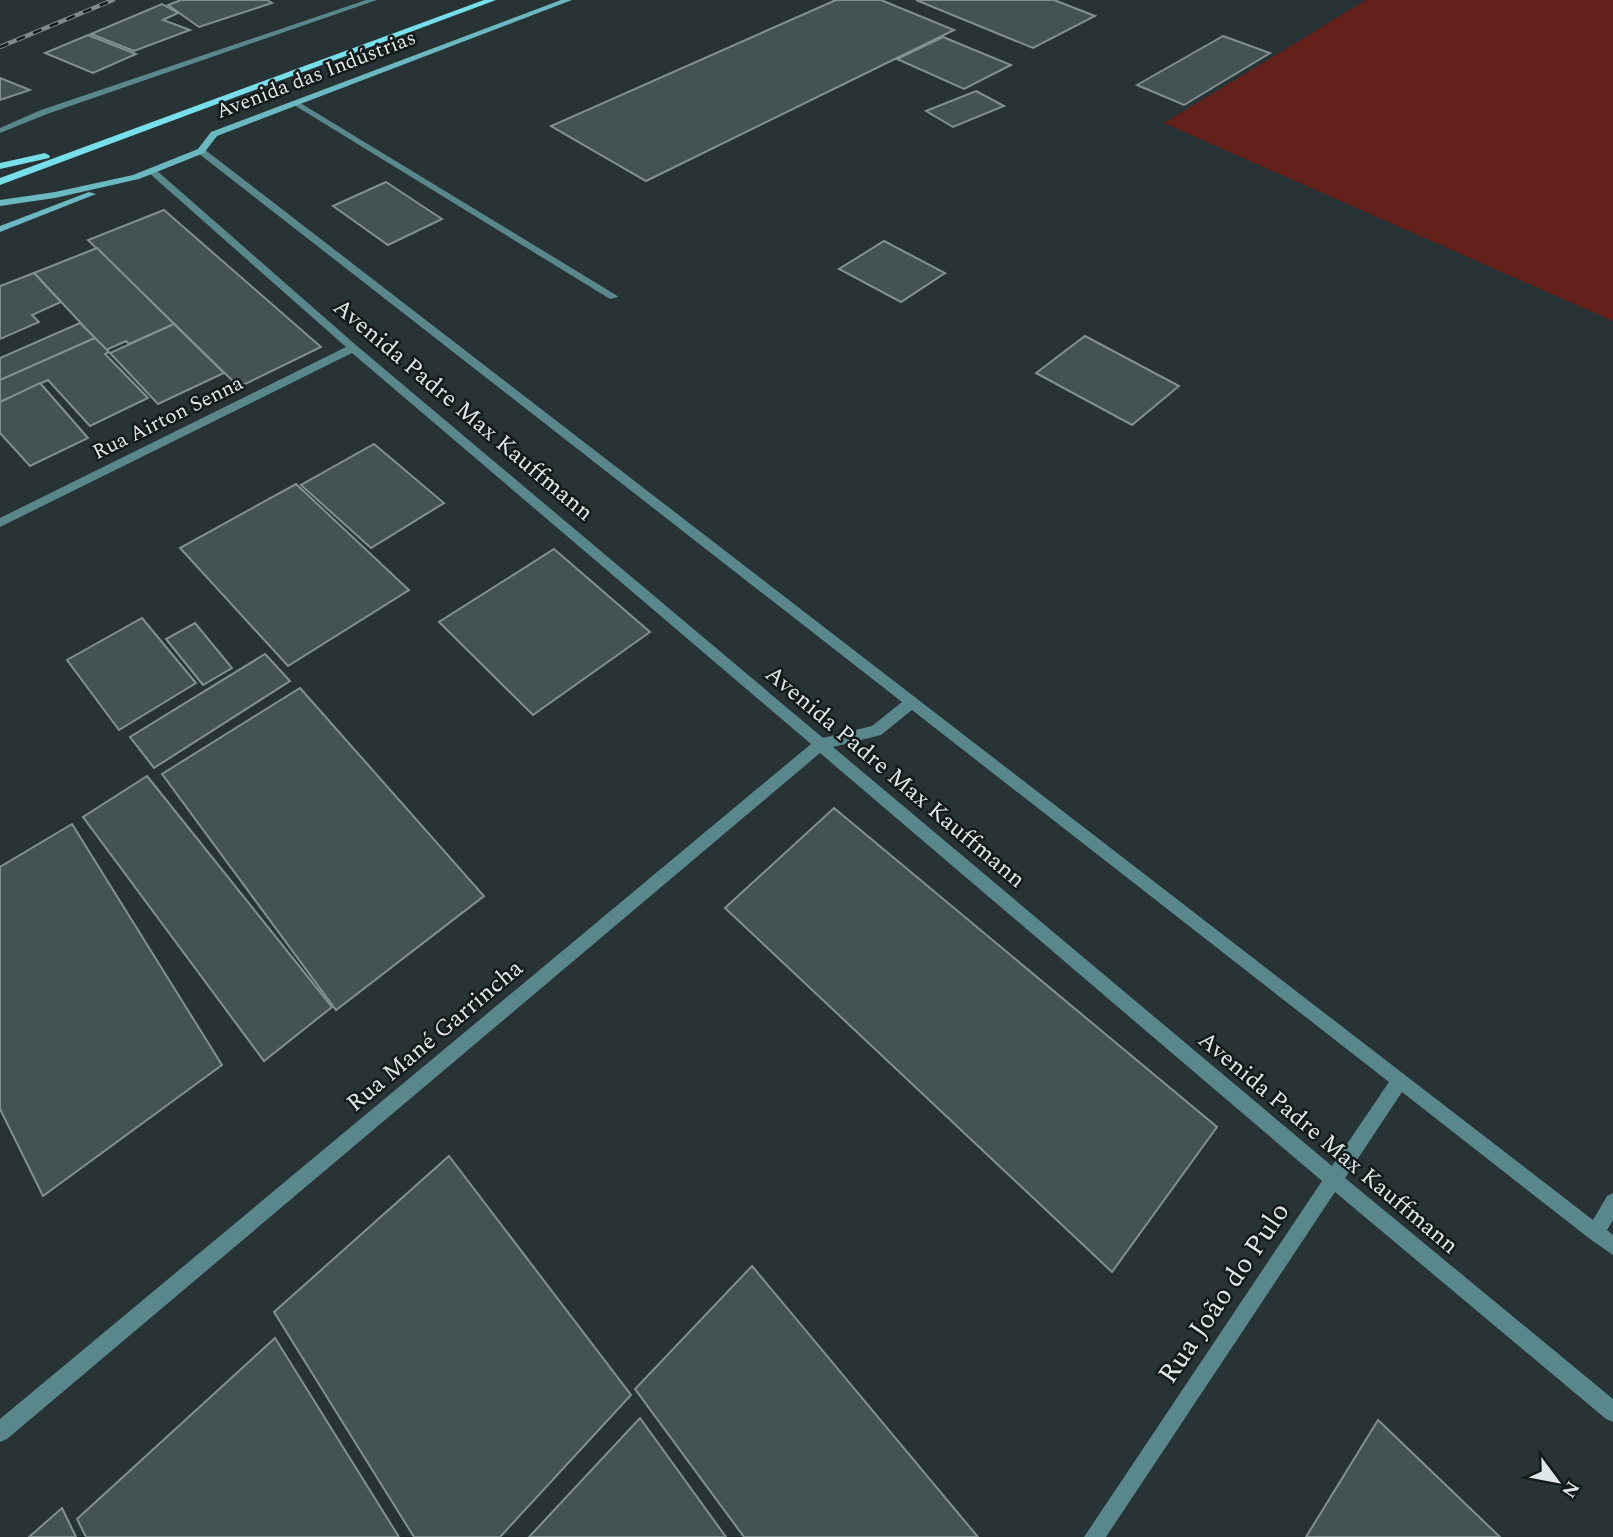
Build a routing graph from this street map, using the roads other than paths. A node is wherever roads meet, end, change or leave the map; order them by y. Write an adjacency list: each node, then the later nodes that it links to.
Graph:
1 (373, 0): 5 (street)
2 (492, 0): 6 (main road, Avenida das Indústrias)
3 (568, 0): 4 (street, Avenida das Indústrias)
4 (297, 103): 7 (street, Avenida das Indústrias); 14 (street)
5 (0, 131)
6 (109, 141): 8 (main road, Avenida das Indústrias); 11 (main road, Avenida das Indústrias)
7 (201, 151): 9 (street, Avenida das Indústrias); 17 (street, Avenida Padre Max Kauffmann)
8 (0, 166)
9 (152, 171): 10 (street, Avenida das Indústrias); 15 (street, Avenida Padre Max Kauffmann)
10 (136, 177): 12 (street, Avenida das Indústrias); 13 (street)
11 (0, 182)
12 (0, 203)
13 (0, 229)
14 (613, 298)
15 (353, 348): 16 (street, Rua Airton Senna); 18 (street, Avenida Padre Max Kauffmann)
16 (0, 523)
17 (913, 701): 18 (street, Rua Mané Garrincha); 19 (street, Avenida Padre Max Kauffmann)
18 (821, 744): 20 (street, Avenida Padre Max Kauffmann); 25 (street, Rua Mané Garrincha)
19 (1400, 1080): 20 (street, Rua João do Pulo); 22 (street, Avenida Padre Max Kauffmann)
20 (1333, 1179): 24 (street, Avenida Padre Max Kauffmann); 26 (street, Rua João do Pulo)
21 (1613, 1202): 22 (street)
22 (1596, 1233): 23 (street, Avenida Padre Max Kauffmann)
23 (1613, 1246)
24 (1613, 1412)
25 (0, 1433)
26 (1094, 1537)

